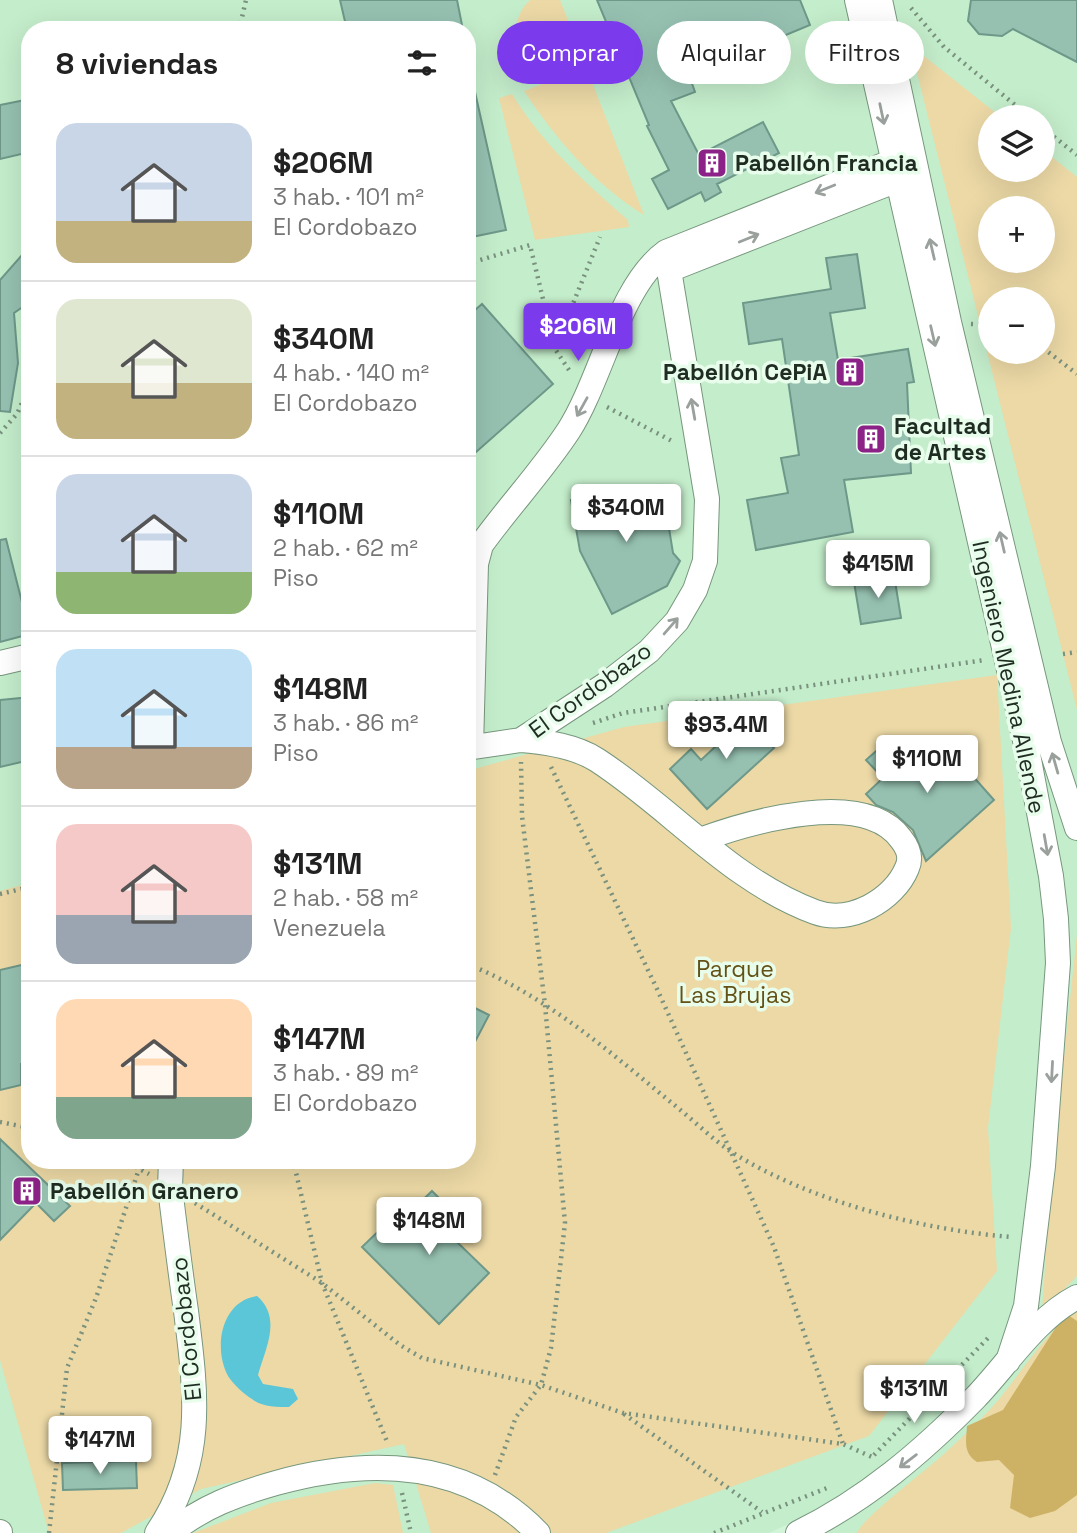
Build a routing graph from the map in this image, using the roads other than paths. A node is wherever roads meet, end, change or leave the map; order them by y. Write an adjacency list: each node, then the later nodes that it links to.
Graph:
1 (857, 0): 3 (street, Ingeniero Medina Allende, one-way to 3)
2 (880, 0): 3 (street, Ingeniero Medina Allende)
3 (904, 167): 4 (street, El Cordobazo); 10 (street, Ingeniero Medina Allende, one-way to 3); 12 (street, Ingeniero Medina Allende, one-way to 12)
4 (668, 261): 5 (street, El Cordobazo, one-way to 5); 8 (street, El Cordobazo, one-way to 4)
5 (476, 564)
6 (21, 658): 7 (street)
7 (0, 663)
8 (530, 741): 9 (street, El Cordobazo); 11 (street)
9 (476, 746)
10 (1077, 828)
11 (700, 840): 11 (street)
12 (1067, 917): 15 (street, Ingeniero Medina Allende, one-way to 15)
13 (171, 1169): 17 (street, El Cordobazo)
14 (1077, 1297): 15 (street)
15 (1008, 1361): 16 (street, one-way to 16)
16 (839, 1522): 20 (street)
17 (157, 1533)
18 (170, 1533): 19 (street)
19 (538, 1533)
20 (798, 1533)

